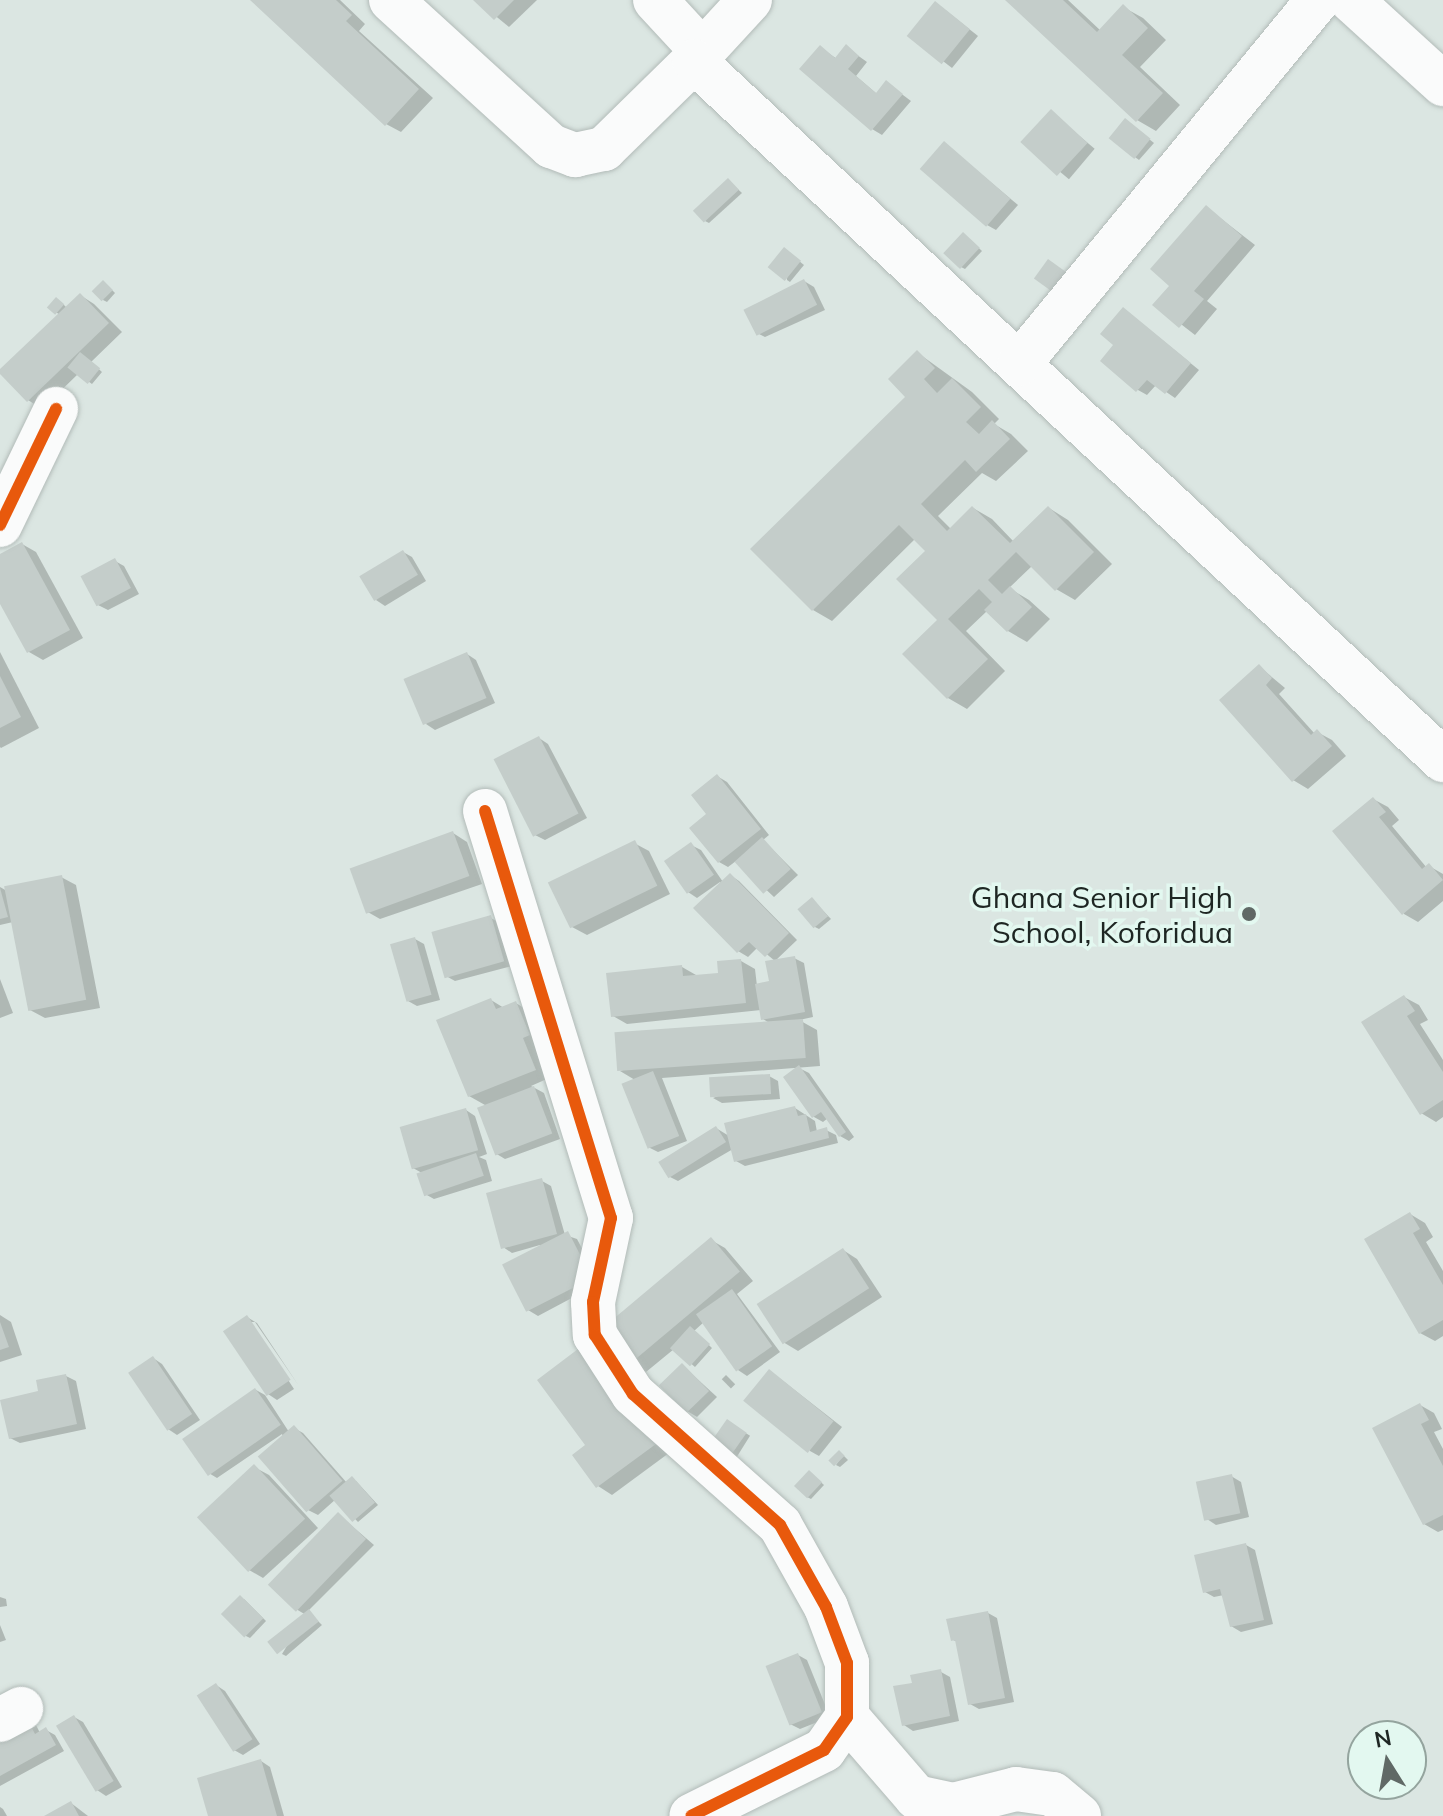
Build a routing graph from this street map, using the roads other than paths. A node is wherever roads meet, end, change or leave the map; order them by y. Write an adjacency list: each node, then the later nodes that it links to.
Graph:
1 (391, 0): 6 (street)
2 (655, 0): 6 (street)
3 (750, 0): 6 (street)
4 (1318, 0): 8 (street)
5 (1351, 0): 7 (street)
6 (698, 56): 8 (street)
7 (1443, 84)
8 (1019, 364): 11 (street)
9 (56, 409): 10 (street)
10 (0, 525)
11 (1443, 760)
12 (485, 811): 13 (street)
13 (847, 1717): 14 (street); 15 (street)
14 (691, 1816)
15 (1079, 1816)

